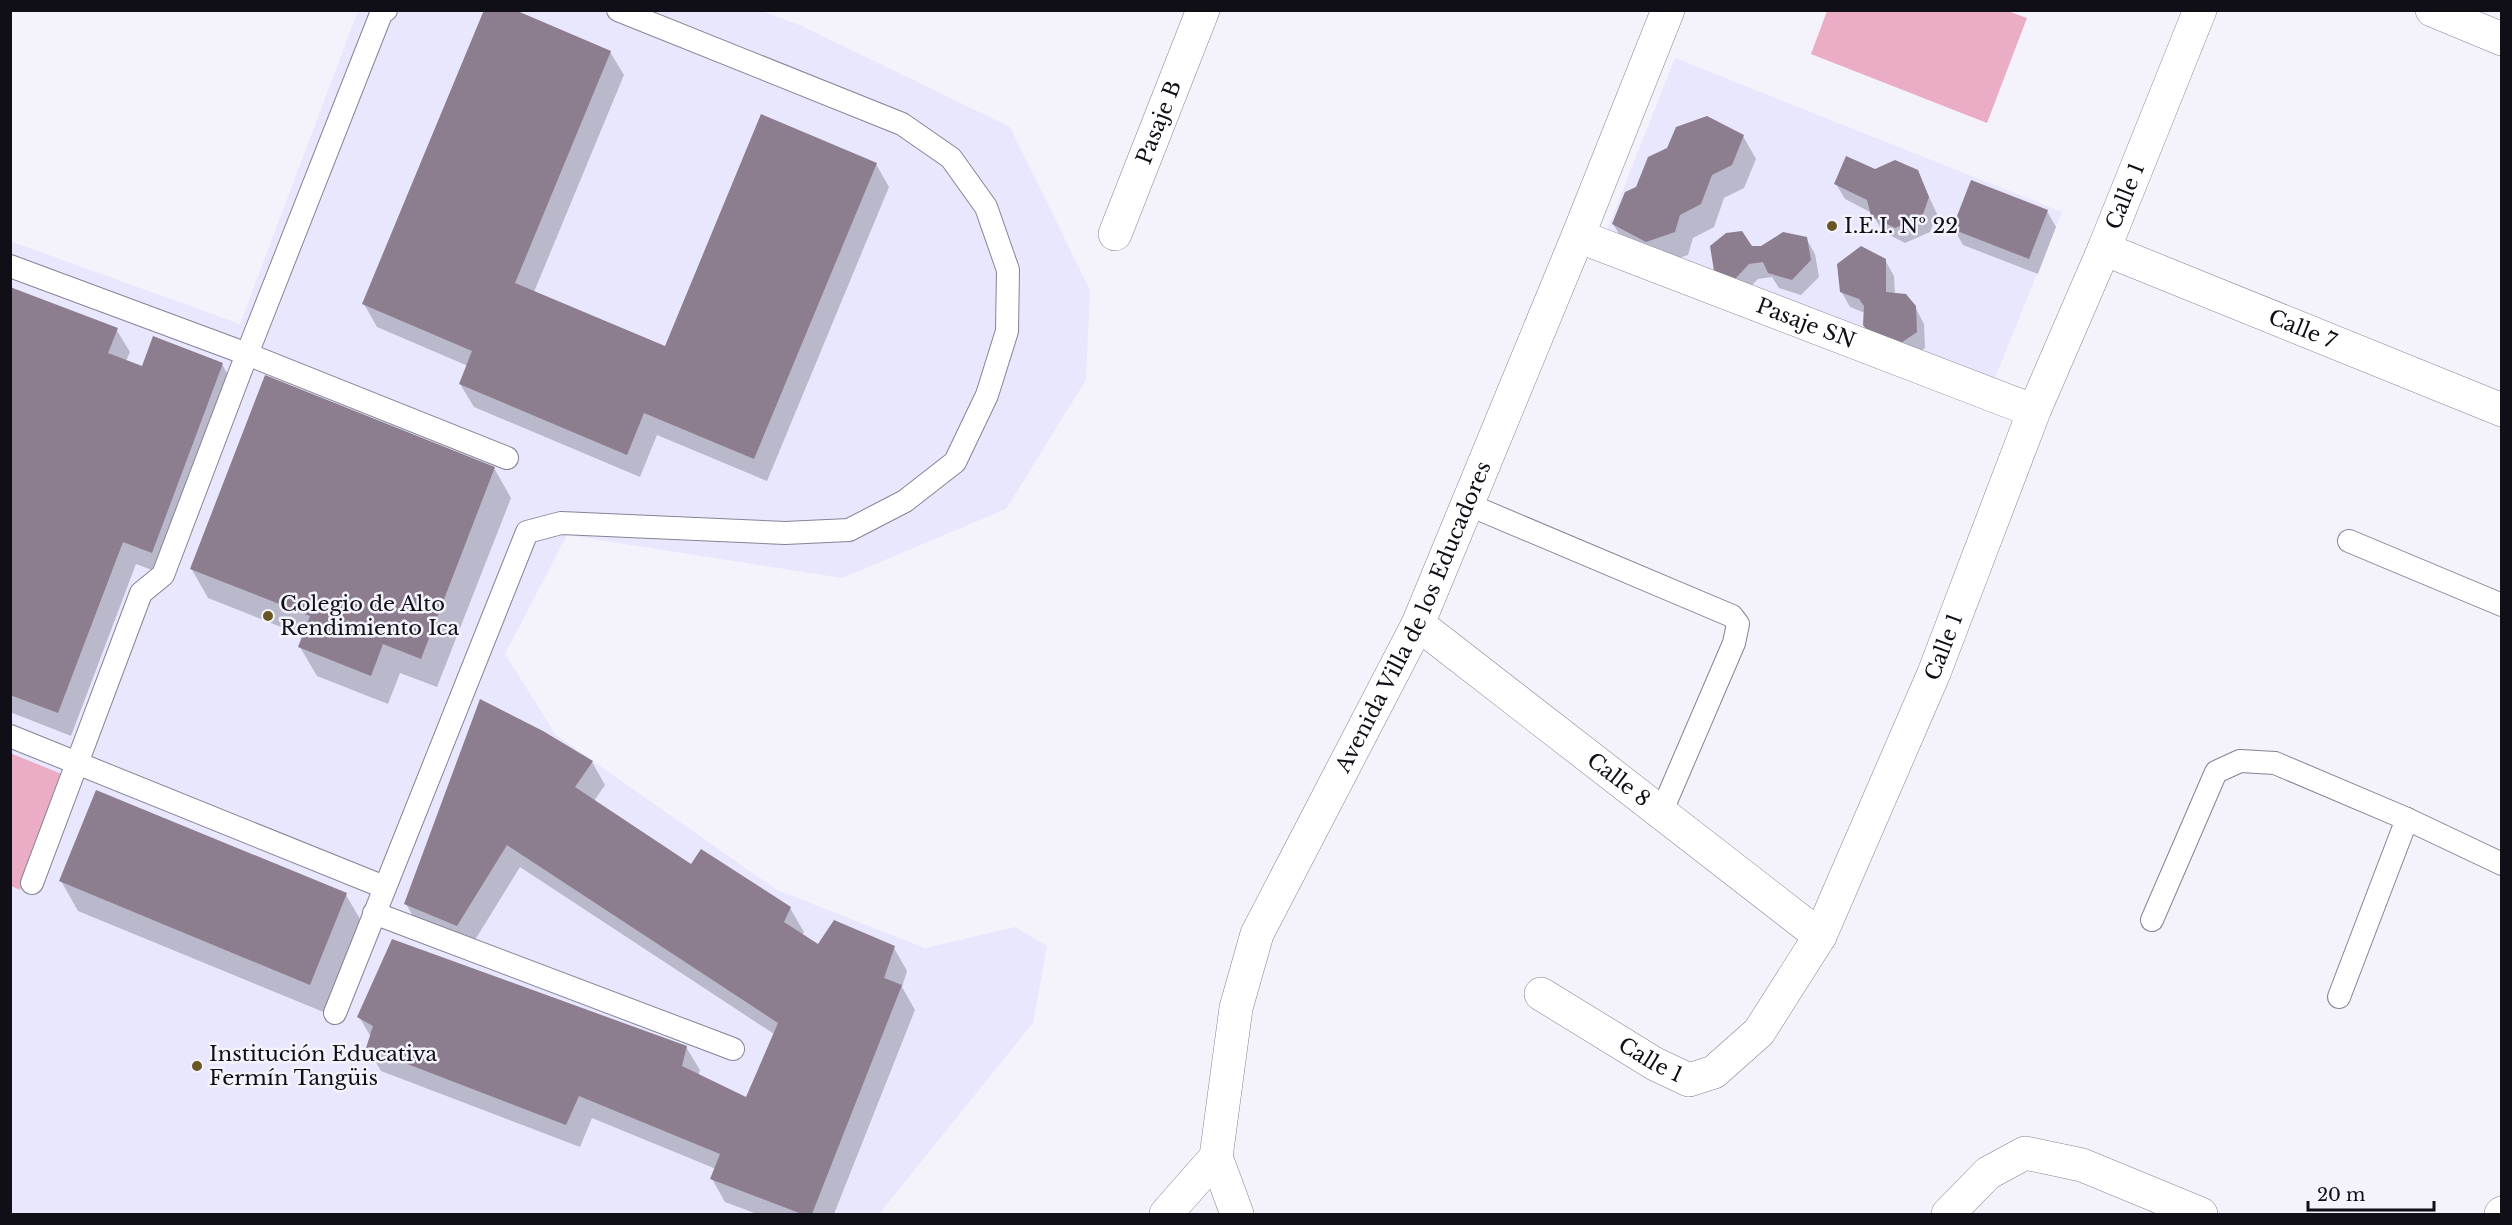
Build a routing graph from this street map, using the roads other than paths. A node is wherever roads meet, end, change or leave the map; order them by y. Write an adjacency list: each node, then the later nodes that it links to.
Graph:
1 (386, 10): 12 (lane)
2 (618, 10): 26 (lane)
3 (1203, 10): 8 (street, Pasaje B)
4 (1668, 10): 9 (street, Avenida Villa de los Educadores)
5 (2200, 10): 10 (street, Calle 1)
6 (2432, 10): 7 (street)
7 (2502, 39)
8 (1115, 234)
9 (1578, 236): 14 (street, Pasaje SN); 16 (street, Avenida Villa de los Educadores)
10 (2104, 249): 13 (street, Calle 7); 14 (street, Calle 1)
11 (10, 266): 12 (lane)
12 (247, 354): 15 (lane); 21 (lane)
13 (2502, 410)
14 (2034, 411): 29 (street, Calle 1)
15 (507, 458)
16 (1467, 504): 19 (street, Avenida Villa de los Educadores); 22 (lane)
17 (2349, 542): 18 (lane)
18 (2502, 605)
19 (1418, 624): 22 (street, Calle 8); 34 (street, Avenida Villa de los Educadores)
20 (10, 736): 21 (lane)
21 (78, 764): 25 (lane); 26 (lane)
22 (1661, 813): 29 (street, Calle 8)
23 (2407, 819): 24 (lane); 28 (lane); 31 (lane)
24 (2502, 864)
25 (33, 883)
26 (384, 887): 27 (lane)
27 (374, 913): 32 (lane); 33 (lane)
28 (2152, 920)
29 (1820, 936): 30 (street, Calle 1)
30 (1541, 994)
31 (2339, 997)
32 (335, 1013)
33 (733, 1048)
34 (1216, 1157): 35 (street); 36 (street)
35 (1166, 1215)
36 (1238, 1215)
37 (1948, 1215): 38 (street)
38 (2201, 1215)

